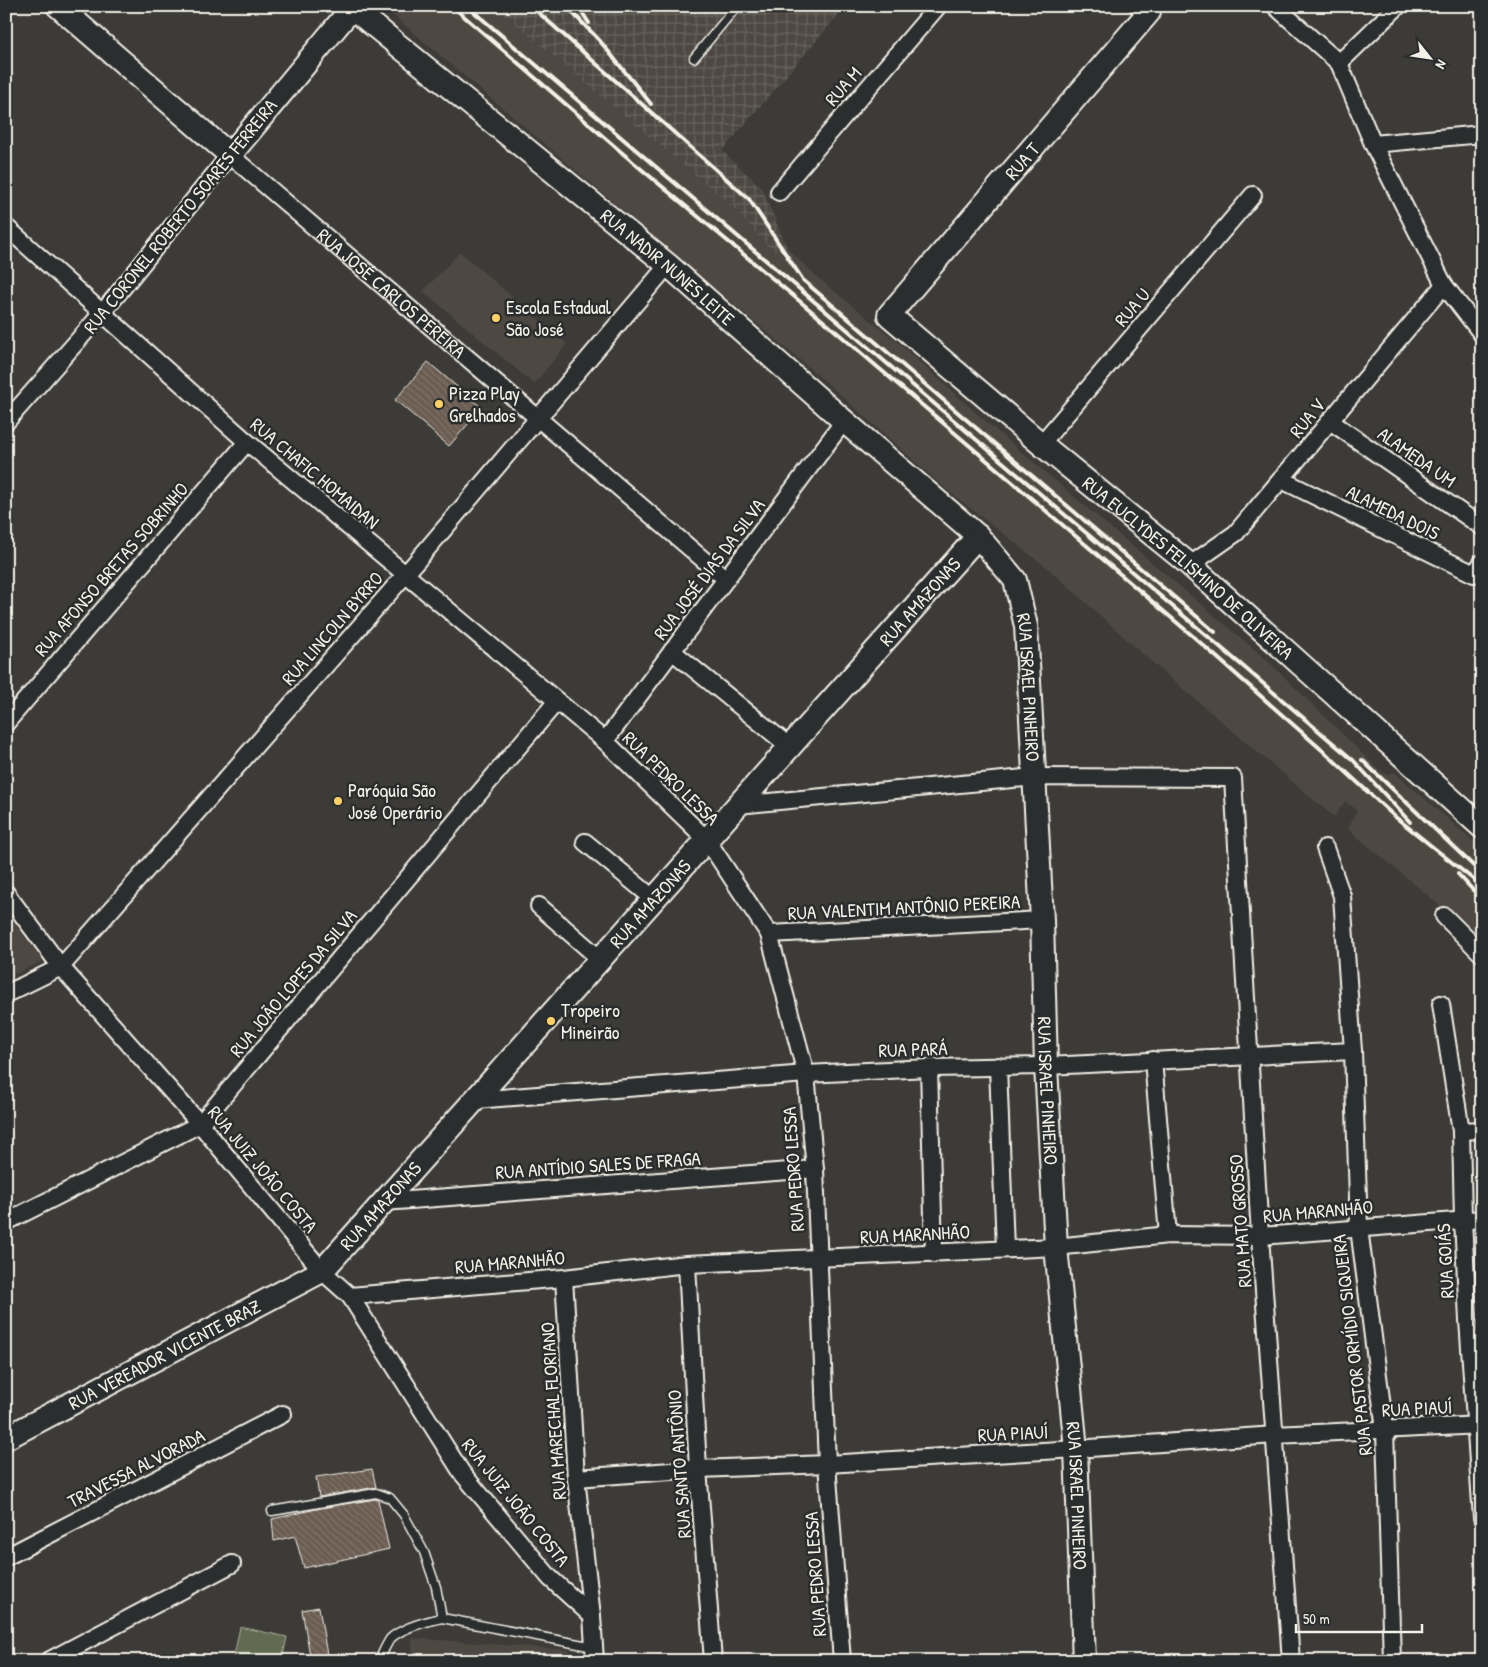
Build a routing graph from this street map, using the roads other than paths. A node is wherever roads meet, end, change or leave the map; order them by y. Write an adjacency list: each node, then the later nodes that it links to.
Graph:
1 (58, 6): 12 (street, RUA JOSÉ CARLOS PEREIRA)
2 (737, 6): 8 (lane)
3 (938, 6): 13 (street, RUA M)
4 (1274, 6): 9 (street)
5 (1398, 6): 9 (street)
6 (351, 7): 12 (street, RUA CORONEL ROBERTO SOARES FERREIRA); 16 (street, RUA NADIR NUNES LEITE)
7 (1148, 8): 19 (street, RUA T)
8 (694, 58)
9 (1338, 63): 11 (street)
10 (1482, 134): 11 (street)
11 (1373, 144): 17 (street)
12 (230, 155): 18 (street, RUA CORONEL ROBERTO SOARES FERREIRA); 21 (street, RUA JOSÉ CARLOS PEREIRA)
13 (779, 192)
14 (1253, 195): 26 (street, RUA U)
15 (6, 227): 18 (street, RUA CHAFIC HOMAIDAN)
16 (668, 266): 21 (street, RUA LINCOLN BYRRO); 23 (street, RUA NADIR NUNES LEITE)
17 (1444, 285): 20 (street); 22 (street, RUA V)
18 (103, 312): 24 (street, RUA CORONEL ROBERTO SOARES FERREIRA); 25 (street, RUA CHAFIC HOMAIDAN)
19 (889, 315): 26 (street, RUA EUCLYDES FELISMINO DE OLIVEIRA)
20 (1482, 334)
21 (538, 418): 32 (street, RUA LINCOLN BYRRO); 33 (street, RUA JOSÉ CARLOS PEREIRA)
22 (1330, 420): 27 (street, RUA V); 28 (street, ALAMEDA UM)
23 (844, 421): 29 (street, RUA NADIR NUNES LEITE); 33 (street, RUA JOSÉ DIAS DA SILVA)
24 (6, 422)
25 (247, 442): 32 (street, RUA CHAFIC HOMAIDAN); 36 (street, RUA AFONSO BRETAS SOBRINHO)
26 (1041, 444): 31 (street, RUA EUCLYDES FELISMINO DE OLIVEIRA)
27 (1282, 480): 30 (street, ALAMEDA DOIS); 31 (street, RUA V)
28 (1482, 527)
29 (978, 536): 38 (street, RUA AMAZONAS); 39 (street, RUA ISRAEL PINHEIRO)
30 (1482, 563)
31 (1190, 565): 41 (street, RUA EUCLYDES FELISMINO DE OLIVEIRA)
32 (405, 575): 35 (street, RUA CHAFIC HOMAIDAN); 53 (street, RUA LINCOLN BYRRO)
33 (726, 579): 34 (street, RUA JOSÉ DIAS DA SILVA)
34 (672, 651): 37 (street, RUA JOSÉ DIAS DA SILVA); 38 (street)
35 (558, 701): 37 (street, RUA CHAFIC HOMAIDAN); 64 (street, RUA JOÃO LOPES DA SILVA)
36 (6, 723)
37 (605, 741): 42 (street, RUA PEDRO LESSA)
38 (790, 747): 40 (street, RUA AMAZONAS)
39 (1035, 777): 40 (street); 49 (street, RUA ISRAEL PINHEIRO); 57 (street, RUA MATO GROSSO)
40 (737, 805): 42 (street, RUA AMAZONAS)
41 (1482, 827)
42 (707, 840): 46 (street, RUA AMAZONAS); 50 (street, RUA PEDRO LESSA)
43 (585, 842): 46 (street)
44 (1325, 848): 56 (street, RUA PASTOR ORMÍDIO SIQUEIRA)
45 (6, 893): 53 (street, RUA JUIZ JOÃO COSTA)
46 (654, 899): 52 (street, RUA AMAZONAS)
47 (539, 906): 52 (street)
48 (1444, 916): 51 (street)
49 (1042, 920): 50 (street, RUA VALENTIM ANTÔNIO PEREIRA); 60 (street, RUA ISRAEL PINHEIRO)
50 (768, 934): 62 (street, RUA PEDRO LESSA)
51 (1482, 954)
52 (600, 959): 63 (street, RUA AMAZONAS)
53 (61, 967): 54 (street, RUA LINCOLN BYRRO); 64 (street, RUA JUIZ JOÃO COSTA)
54 (6, 994)
55 (1441, 1004): 66 (street, RUA GOIÁS)
56 (1353, 1051): 57 (street, RUA PARÁ); 72 (street, RUA PASTOR ORMÍDIO SIQUEIRA)
57 (1250, 1056): 58 (street, RUA PARÁ); 74 (street, RUA MATO GROSSO)
58 (1153, 1060): 60 (street, RUA PARÁ); 73 (street)
59 (998, 1066): 60 (street, RUA PARÁ); 61 (street, RUA PARÁ); 76 (street)
60 (1046, 1066): 75 (street, RUA ISRAEL PINHEIRO)
61 (928, 1068): 62 (street, RUA PARÁ); 77 (street)
62 (806, 1074): 63 (street, RUA PARÁ); 67 (street, RUA PEDRO LESSA)
63 (475, 1100): 68 (street, RUA AMAZONAS)
64 (200, 1124): 71 (street, RUA JOÃO LOPES DA SILVA); 80 (street, RUA JUIZ JOÃO COSTA)
65 (1482, 1130): 66 (street)
66 (1461, 1131): 70 (street, RUA GOIÁS)
67 (814, 1169): 68 (street, RUA ANTÍDIO SALES DE FRAGA); 78 (street, RUA PEDRO LESSA)
68 (384, 1202): 80 (street, RUA AMAZONAS)
69 (1482, 1218): 70 (street, RUA MARANHÃO)
70 (1463, 1219): 72 (street, RUA MARANHÃO); 83 (street, RUA GOIÁS)
71 (6, 1222)
72 (1358, 1228): 74 (street, RUA MARANHÃO); 86 (street, RUA PASTOR ORMÍDIO SIQUEIRA)
73 (1168, 1235): 74 (street, RUA MARANHÃO); 75 (street, RUA MARANHÃO)
74 (1260, 1236): 87 (street, RUA MATO GROSSO)
75 (1056, 1247): 76 (street, RUA MARANHÃO); 89 (street, RUA ISRAEL PINHEIRO)
76 (1005, 1249): 77 (street, RUA MARANHÃO)
77 (934, 1254): 78 (street, RUA MARANHÃO)
78 (818, 1259): 79 (street, RUA MARANHÃO); 90 (street, RUA PEDRO LESSA)
79 (687, 1264): 81 (street, RUA MARANHÃO); 91 (street, RUA SANTO ANTÔNIO)
80 (322, 1271): 82 (street, RUA JUIZ JOÃO COSTA); 88 (street, RUA VEREADOR VICENTE BRAZ)
81 (564, 1278): 82 (street, RUA MARANHÃO); 92 (street, RUA MARECHAL FLORIANO)
82 (350, 1296): 97 (street, RUA JUIZ JOÃO COSTA)
83 (1475, 1320): 85 (street, RUA GOIÁS)
84 (283, 1414): 95 (street, TRAVESSA ALVORADA)
85 (1479, 1426): 86 (street, RUA PIAUÍ); 94 (street, RUA GOIÁS)
86 (1385, 1430): 87 (street, RUA PIAUÍ); 106 (street, RUA PASTOR ORMÍDIO SIQUEIRA)
87 (1275, 1435): 89 (street, RUA PIAUÍ); 105 (street, RUA MATO GROSSO)
88 (6, 1438)
89 (1076, 1449): 90 (street, RUA PIAUÍ); 104 (street, RUA ISRAEL PINHEIRO)
90 (827, 1464): 91 (street, RUA PIAUÍ); 103 (street, RUA PEDRO LESSA)
91 (698, 1469): 92 (street, RUA PIAUÍ); 102 (street, RUA SANTO ANTÔNIO)
92 (576, 1478): 97 (street, RUA MARECHAL FLORIANO)
93 (272, 1511): 98 (lane)
94 (1482, 1518)
95 (6, 1557)
96 (232, 1564): 100 (street)
97 (592, 1616): 99 (street, RUA MARECHAL FLORIANO)
98 (442, 1618): 99 (lane); 101 (lane)
99 (595, 1654)
100 (48, 1661)
101 (379, 1661)
102 (713, 1661)
103 (842, 1661)
104 (1084, 1661)
105 (1291, 1661)
106 (1392, 1661)

